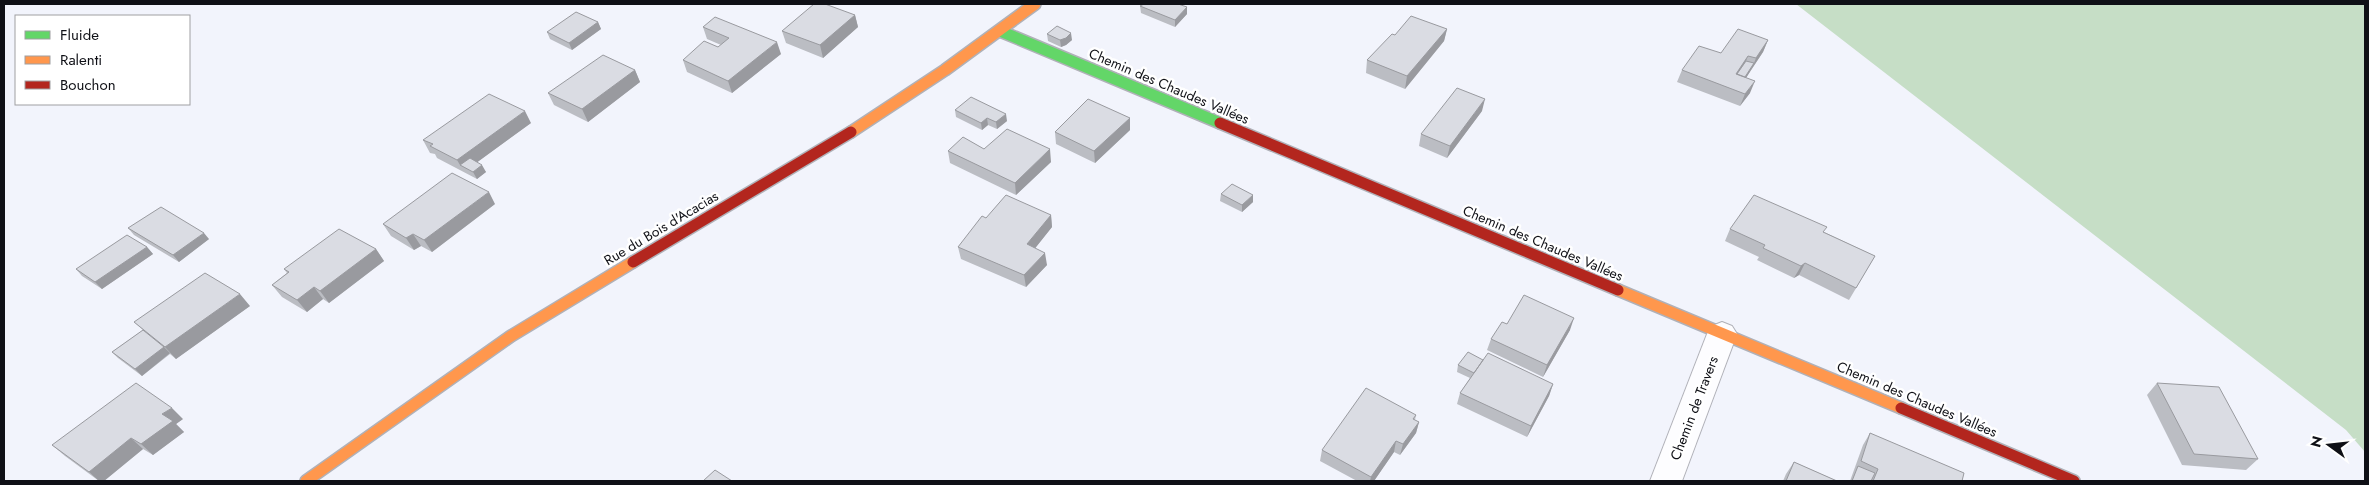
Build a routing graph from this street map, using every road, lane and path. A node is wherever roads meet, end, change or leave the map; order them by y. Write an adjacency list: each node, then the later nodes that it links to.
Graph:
1 (1035, 4): 2 (street, Rue du Bois d'Acacias)
2 (1000, 31): 3 (street, Chemin des Chaudes Vallées); 4 (street, Rue du Bois d'Acacias)
3 (1722, 334): 5 (street, Chemin de Travers); 6 (street, Chemin des Chaudes Vallées)
4 (306, 481)
5 (1666, 481)
6 (2074, 481)

